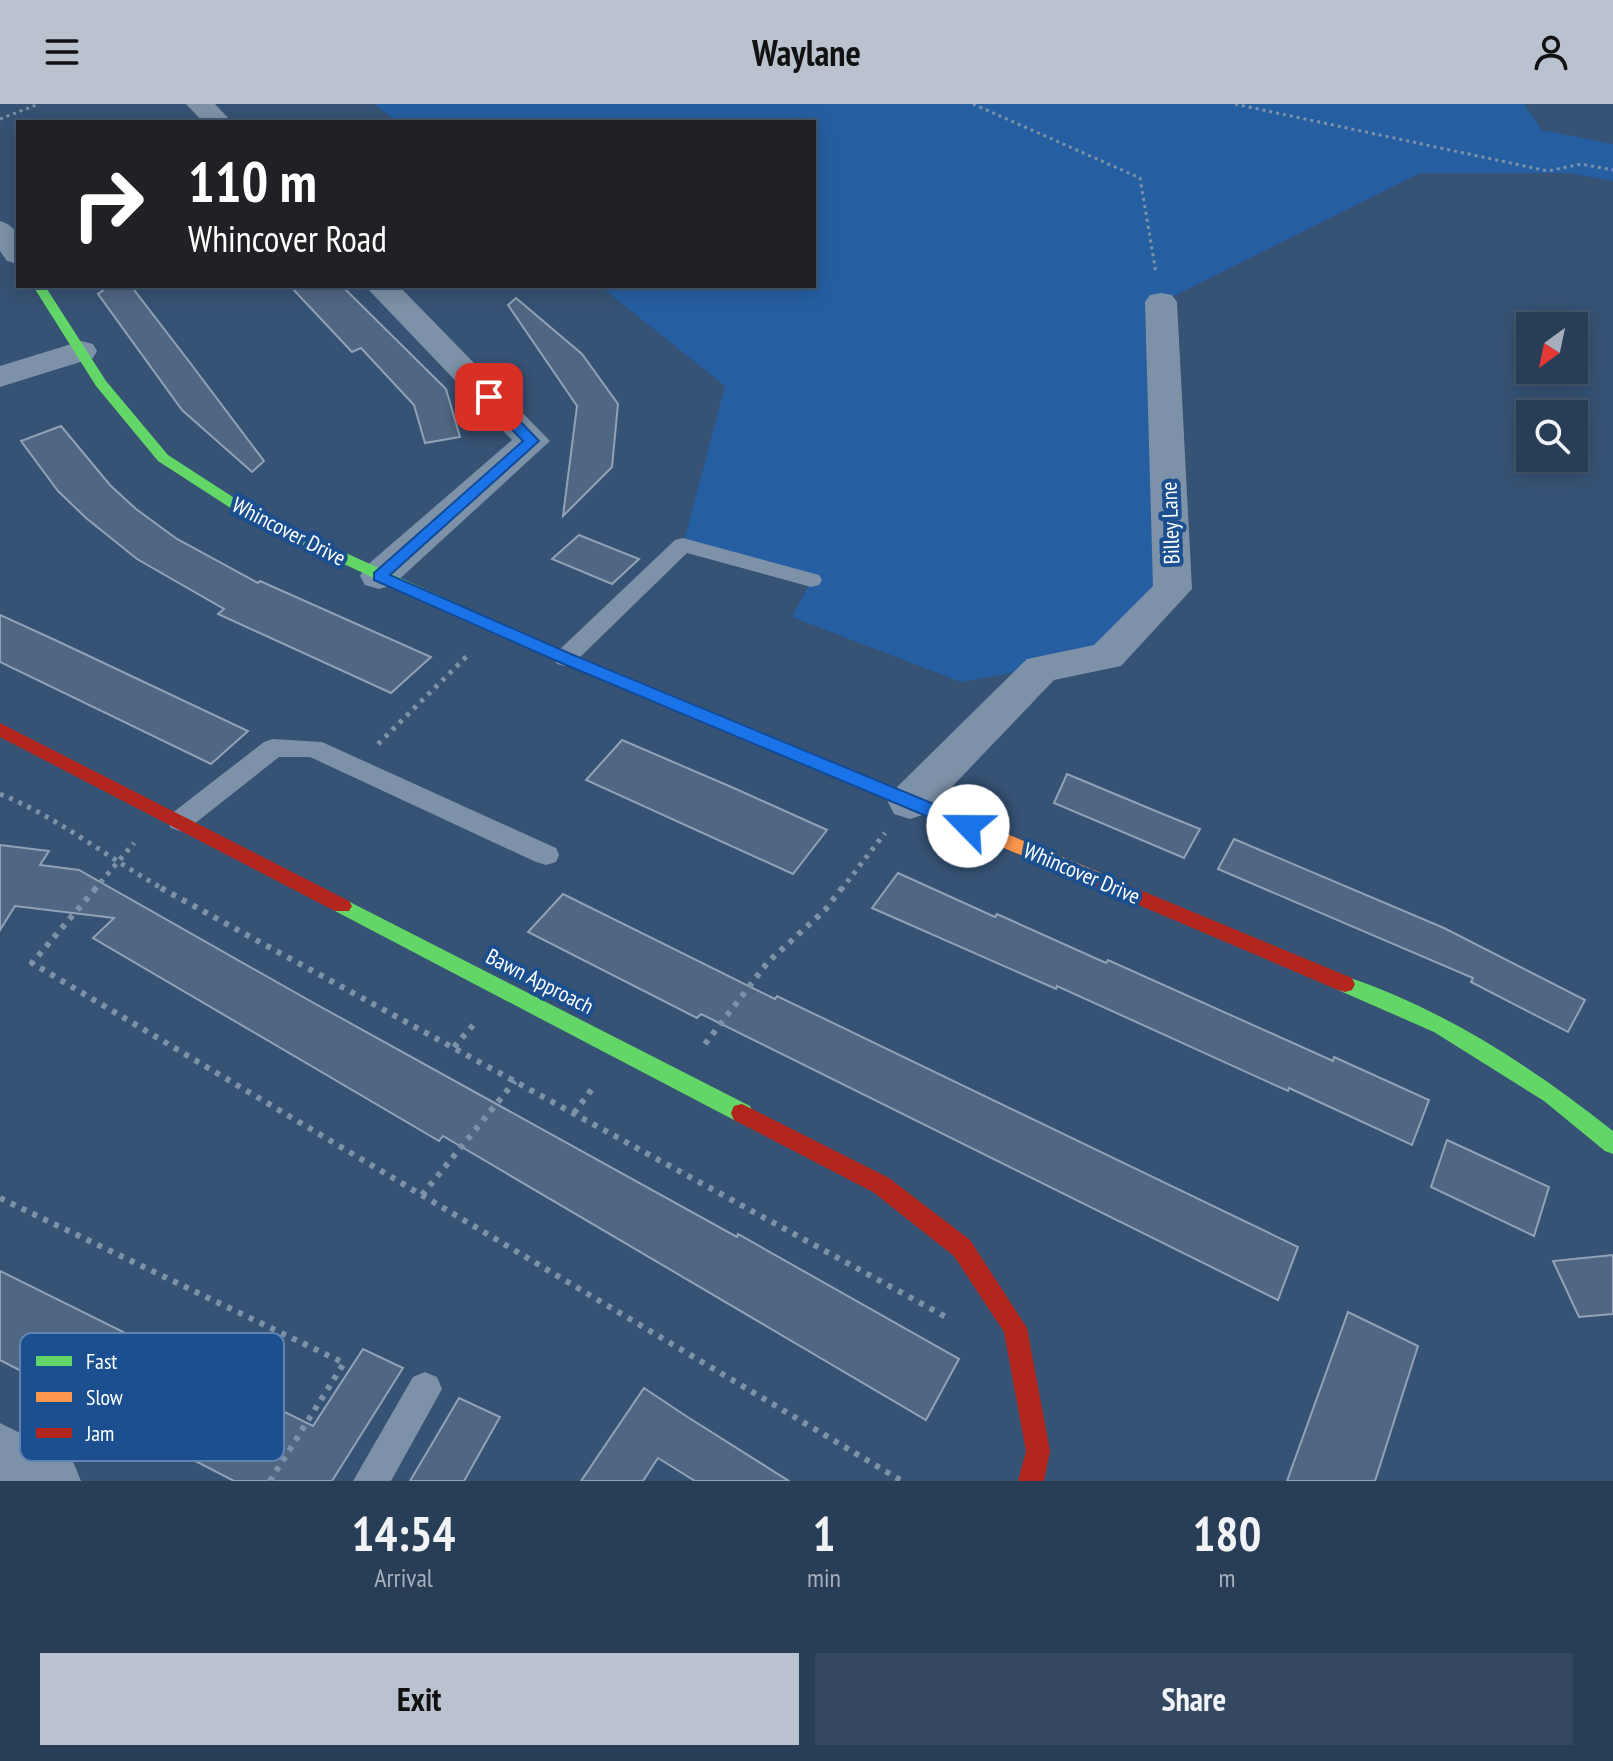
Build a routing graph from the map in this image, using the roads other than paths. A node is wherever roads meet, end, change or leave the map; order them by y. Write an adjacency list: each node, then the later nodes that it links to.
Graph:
1 (199, 104): 2 (street)
2 (217, 120)
3 (0, 227): 4 (street)
4 (16, 252)
5 (40, 288): 8 (street, Whincover Drive)
6 (383, 288): 10 (street)
7 (1161, 302): 14 (street, Billey Lane)
8 (81, 351): 9 (street); 10 (street, Whincover Drive)
9 (0, 377)
10 (379, 576): 12 (street, Whincover Drive)
11 (811, 580): 12 (lane)
12 (565, 658): 14 (street, Whincover Drive)
13 (0, 729): 15 (street, Bawn Approach)
14 (910, 802): 17 (street, Whincover Drive)
15 (170, 816): 16 (lane); 22 (street, Bawn Approach)
16 (546, 855)
17 (1613, 1144)
18 (425, 1389): 21 (lane)
19 (0, 1453): 20 (street)
20 (50, 1481)
21 (371, 1481)
22 (1031, 1481)

